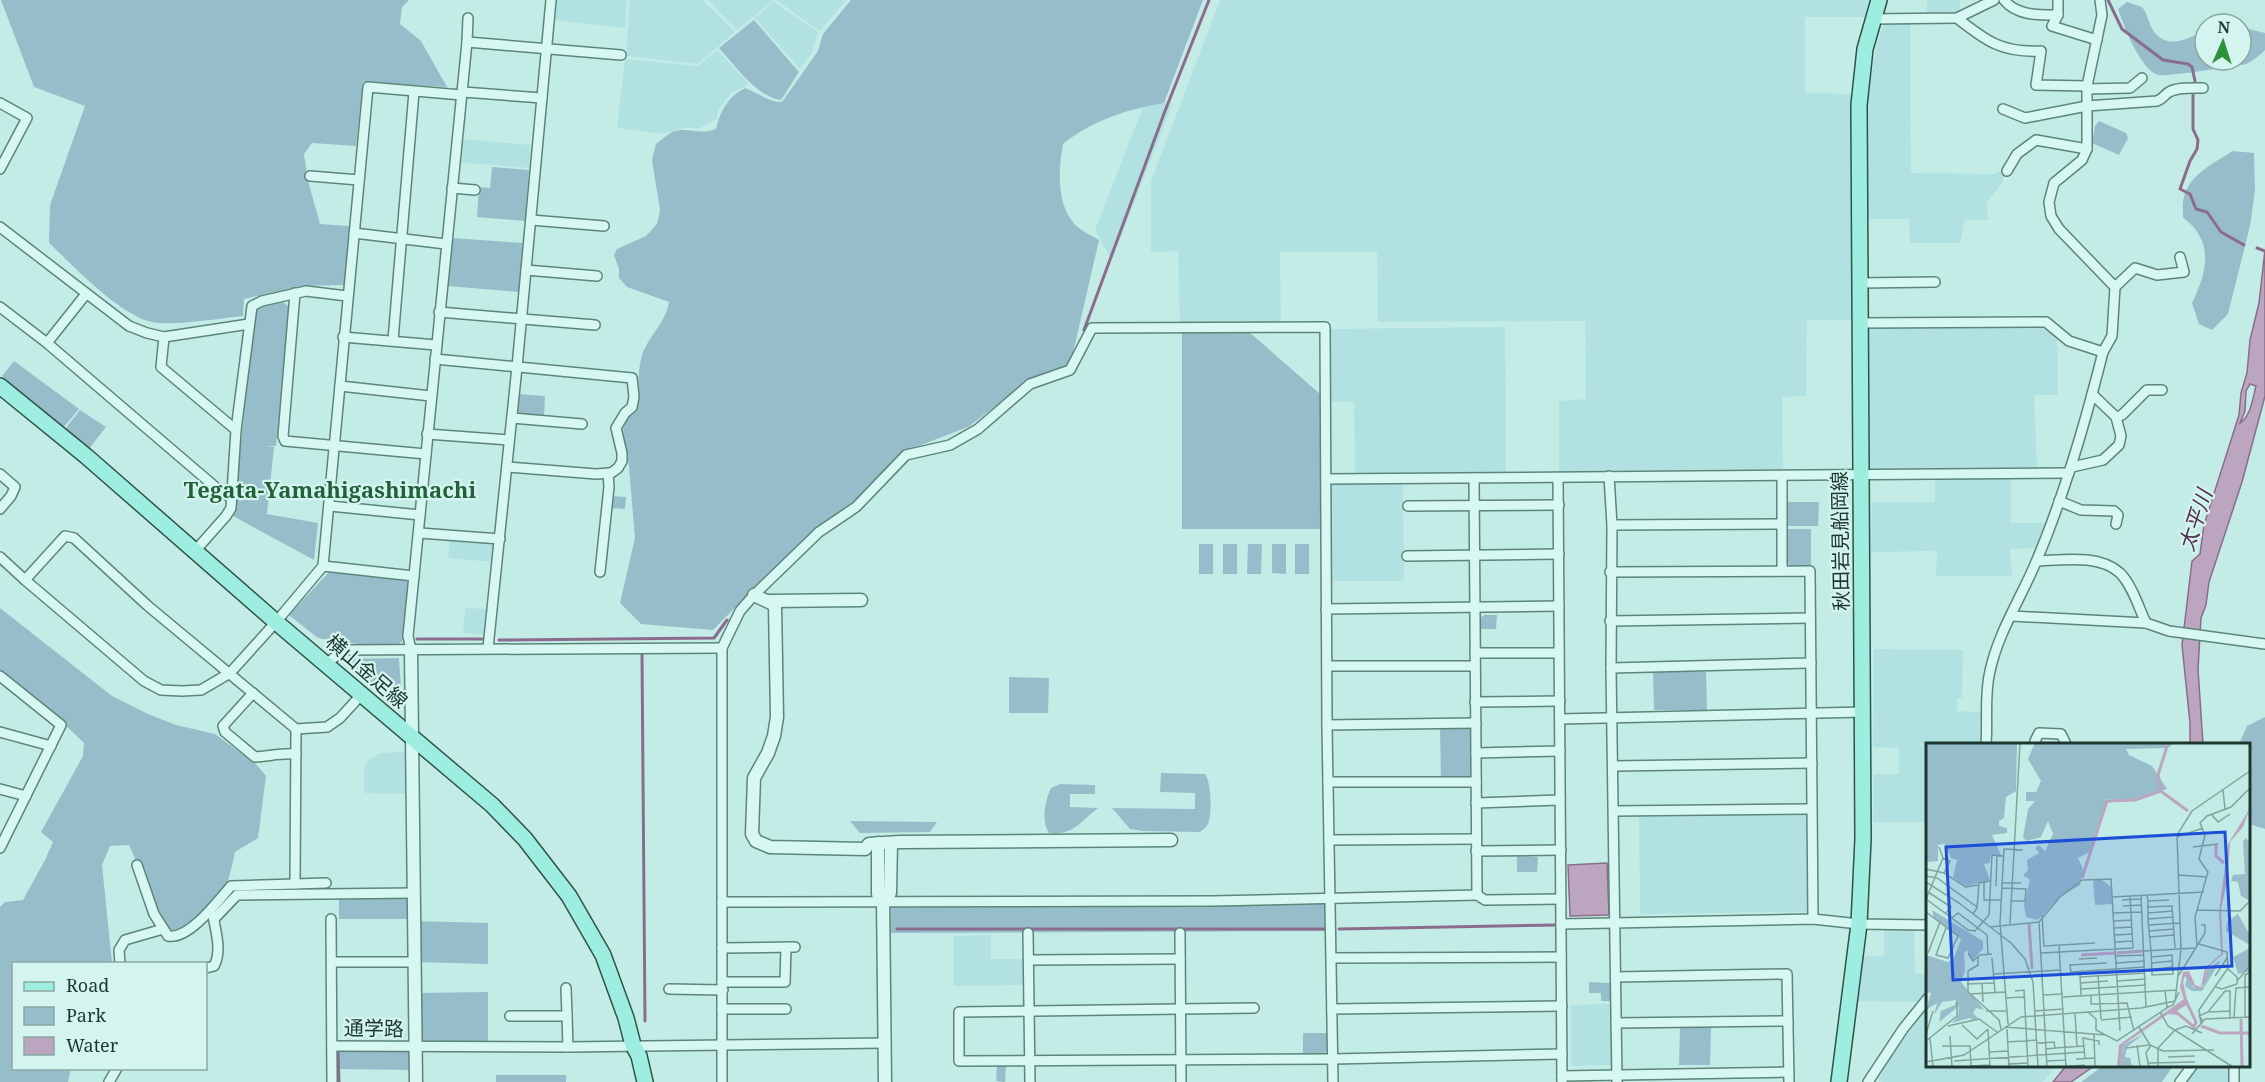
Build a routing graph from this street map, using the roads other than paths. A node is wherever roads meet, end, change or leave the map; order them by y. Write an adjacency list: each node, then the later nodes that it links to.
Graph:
1 (551, 0): 13 (street)
2 (1879, 0): 10 (main road, 秋田岩見船岡線)
3 (1994, 0): 9 (street)
4 (2004, 0): 7 (street)
5 (2058, 0): 7 (street)
6 (2100, 0): 11 (street)
7 (2058, 15): 11 (street)
8 (468, 18): 12 (street)
9 (1957, 18): 10 (street); 16 (street)
10 (1873, 19): 41 (main road, 秋田岩見船岡線)
11 (2097, 40): 16 (street)
12 (467, 43): 13 (street); 19 (street)
13 (545, 47): 14 (street); 20 (street)
14 (621, 55)
15 (2142, 78): 16 (street)
16 (2087, 88): 22 (street)
17 (2203, 88): 22 (street)
18 (414, 92): 19 (street); 28 (street); 35 (street)
19 (463, 93): 20 (street); 29 (street)
20 (542, 98): 31 (street)
21 (0, 103): 25 (street)
22 (2087, 106): 23 (street); 24 (street)
23 (2003, 109)
24 (2087, 149): 26 (street); 42 (street)
25 (0, 169)
26 (2007, 171)
27 (310, 176): 28 (street)
28 (359, 180): 34 (street)
29 (452, 188): 30 (street); 36 (street)
30 (475, 190)
31 (531, 220): 32 (street); 38 (street)
32 (604, 226)
33 (0, 227): 44 (street)
34 (354, 234): 35 (street); 45 (street)
35 (400, 239): 36 (street); 54 (street)
36 (446, 244): 47 (street)
37 (2180, 257): 42 (street)
38 (526, 270): 39 (street); 48 (street)
39 (597, 276)
40 (1935, 282): 41 (street)
41 (1860, 283): 49 (main road, 秋田岩見船岡線)
42 (2115, 287): 57 (street)
43 (296, 293): 45 (street); 50 (street); 71 (street)
44 (86, 294): 52 (street); 55 (street)
45 (347, 296): 53 (street)
46 (0, 306): 55 (street)
47 (440, 312): 48 (street); 56 (street)
48 (522, 318): 51 (street); 59 (street)
49 (1860, 323): 57 (street); 79 (main road, 秋田岩見船岡線)
50 (249, 324): 52 (street); 68 (street)
51 (595, 325)
52 (164, 337): 68 (street)
53 (344, 337): 54 (street); 61 (street)
54 (393, 340): 56 (street)
55 (47, 343): 83 (street)
56 (436, 345): 58 (street)
57 (2103, 352): 63 (street)
58 (435, 359): 59 (street); 64 (street)
59 (517, 367): 66 (street); 75 (street)
60 (0, 386): 96 (main road, 横山金足線)
61 (339, 386): 64 (street); 71 (street)
62 (2162, 390): 65 (street)
63 (2092, 394): 65 (street); 74 (street)
64 (431, 396): 69 (street)
65 (2116, 417): 74 (street)
66 (512, 418): 67 (street); 70 (street)
67 (582, 424)
68 (236, 430): 83 (street)
69 (427, 434): 70 (street); 72 (street)
70 (510, 440): 73 (street)
71 (333, 446): 72 (street); 86 (street)
72 (426, 454): 90 (street)
73 (507, 467): 75 (street); 95 (street)
74 (2070, 470): 79 (street); 84 (street)
75 (608, 473): 104 (street)
76 (0, 474): 89 (street)
77 (1609, 476): 78 (street); 81 (street); 93 (street)
78 (1782, 476): 79 (street); 91 (street)
79 (1860, 476): 136 (main road, 秋田岩見船岡線)
80 (1474, 478): 81 (street); 82 (street); 88 (street)
81 (1558, 478): 85 (street)
82 (1326, 479): 108 (street); 113 (street)
83 (232, 498): 96 (street)
84 (2059, 501): 92 (street); 101 (street)
85 (1558, 505): 88 (street); 97 (street)
86 (330, 506): 90 (street); 102 (street)
87 (1408, 506): 88 (street)
88 (1474, 507): 98 (street)
89 (0, 509)
90 (420, 515): 94 (street)
91 (1781, 524): 93 (street); 103 (street)
92 (2116, 524)
93 (1612, 525): 105 (street)
94 (420, 534): 95 (street); 106 (street)
95 (500, 539): 120 (street)
96 (195, 551): 117 (main road, 横山金足線)
97 (1559, 554): 98 (street); 111 (street)
98 (1474, 555): 100 (street); 112 (street)
99 (0, 556): 107 (street)
100 (1407, 556)
101 (2037, 561): 114 (street); 118 (street)
102 (323, 566): 106 (street); 117 (street)
103 (1782, 571): 105 (street); 115 (street)
104 (600, 572)
105 (1610, 572): 116 (street)
106 (414, 576): 122 (street)
107 (25, 580): 130 (street); 130 (street)
108 (754, 595): 110 (street); 121 (street)
109 (861, 600): 110 (street)
110 (770, 601): 165 (street)
111 (1559, 606): 112 (street); 124 (street)
112 (1475, 608): 113 (street); 123 (street)
113 (1326, 609): 127 (street)
114 (2012, 616): 118 (street); 146 (street)
115 (1810, 618): 116 (street); 126 (street)
116 (1610, 621): 129 (street)
117 (276, 622): 125 (main road, 横山金足線); 130 (street)
118 (2146, 623): 119 (street)
119 (2265, 644)
120 (488, 648): 121 (street); 122 (street)
121 (722, 648): 177 (street)
122 (411, 650): 125 (street); 144 (street)
123 (1475, 653): 124 (street); 128 (street)
124 (1560, 653): 134 (street)
125 (327, 663): 133 (main road, 横山金足線)
126 (1811, 663): 129 (street); 137 (street)
127 (1327, 666): 128 (street); 141 (street)
128 (1475, 666): 135 (street)
129 (1611, 668): 138 (street)
130 (230, 673): 132 (street)
131 (0, 676): 148 (street)
132 (253, 693): 142 (street); 151 (street)
133 (362, 694): 142 (street); 144 (main road, 横山金足線)
134 (1560, 701): 135 (street); 139 (street)
135 (1475, 702): 140 (street)
136 (1863, 712): 137 (street); 184 (main road, 秋田岩見船岡線)
137 (1812, 714): 138 (street); 152 (street)
138 (1612, 718): 139 (street); 153 (street)
139 (1560, 719): 149 (street)
140 (1476, 723): 141 (street); 150 (street)
141 (1327, 725): 154 (street)
142 (296, 729): 151 (street)
143 (0, 732): 148 (street)
144 (414, 740): 172 (street); 217 (main road, 横山金足線)
145 (2035, 741): 147 (street)
146 (1986, 743)
147 (2066, 743)
148 (51, 746): 157 (street)
149 (1560, 751): 150 (street); 158 (street)
150 (1476, 753): 155 (street)
151 (296, 754): 171 (street)
152 (1812, 763): 153 (street); 160 (street)
153 (1614, 766): 161 (street)
154 (1328, 782): 155 (street); 164 (street)
155 (1476, 782): 159 (street)
156 (0, 789): 157 (street)
157 (26, 796): 166 (street)
158 (1560, 800): 159 (street); 167 (street)
159 (1476, 803): 162 (street)
160 (1811, 809): 161 (street); 181 (street)
161 (1614, 812): 182 (street)
162 (1476, 839): 164 (street); 168 (street)
163 (1171, 840): 165 (street)
164 (1329, 840): 174 (street)
165 (885, 843): 175 (street)
166 (0, 847)
167 (1561, 850): 168 (street); 176 (street)
168 (1476, 851): 173 (street)
169 (136, 865): 186 (street)
170 (326, 883): 171 (street)
171 (295, 884): 178 (street)
172 (414, 893): 179 (street); 196 (street)
173 (1477, 895): 174 (street); 176 (street)
174 (1331, 898): 175 (street); 191 (street)
175 (883, 900): 177 (street); 214 (street)
176 (1561, 900): 183 (street)
177 (722, 902): 189 (street)
178 (212, 908): 179 (street); 186 (street)
179 (214, 919): 197 (street)
180 (331, 919): 195 (street)
181 (1813, 919): 182 (street); 184 (street)
182 (1614, 922): 183 (street); 198 (street)
183 (1561, 924): 190 (street)
184 (1859, 924): 185 (street); 237 (main road, 秋田岩見船岡線)
185 (1926, 925)
186 (163, 928): 194 (street)
187 (1028, 933): 193 (street)
188 (1180, 933): 192 (street)
189 (722, 948): 199 (street); 199 (street)
190 (1561, 957): 191 (street); 203 (street)
191 (1332, 958): 208 (street)
192 (1180, 959): 193 (street); 207 (street)
193 (1029, 960): 209 (street)
194 (120, 962)
195 (332, 962): 196 (street); 219 (street)
196 (414, 962): 215 (street)
197 (207, 968)
198 (1616, 977): 212 (street); 213 (street)
199 (723, 986): 201 (street); 205 (street)
200 (566, 988): 211 (street)
201 (669, 989)
202 (1926, 1000): 238 (street)
203 (1562, 1006): 208 (street); 220 (street)
204 (1254, 1008): 207 (street)
205 (723, 1009): 206 (street); 218 (street)
206 (786, 1009)
207 (1180, 1009): 209 (street); 222 (street)
208 (1332, 1009): 223 (street)
209 (1030, 1010): 221 (street); 221 (street)
210 (510, 1016): 211 (street)
211 (567, 1016): 216 (street)
212 (1788, 1021): 213 (street); 225 (street)
213 (1616, 1023): 227 (street)
214 (884, 1043): 218 (street, 通学路); 233 (street)
215 (415, 1044): 216 (street, 通学路); 219 (street, 通学路); 229 (street)
216 (567, 1045): 217 (street, 通学路)
217 (633, 1045): 218 (street, 通学路); 230 (main road, 横山金足線); 231 (main road, 横山金足線)
218 (722, 1045): 232 (street)
219 (332, 1046): 228 (street)
220 (1562, 1054): 223 (street); 226 (street)
221 (1030, 1059): 222 (street); 234 (street)
222 (1180, 1059): 223 (street); 235 (street)
223 (1333, 1059): 236 (street)
224 (2191, 1067): 239 (street)
225 (1789, 1077): 227 (street)
226 (1562, 1079): 227 (street)
227 (1617, 1079)
228 (332, 1082)
229 (416, 1082)
230 (634, 1082)
231 (645, 1082)
232 (722, 1082)
233 (885, 1082)
234 (1030, 1082)
235 (1181, 1082)
236 (1333, 1082)
237 (1839, 1082)
238 (1868, 1082)
239 (2180, 1082)

